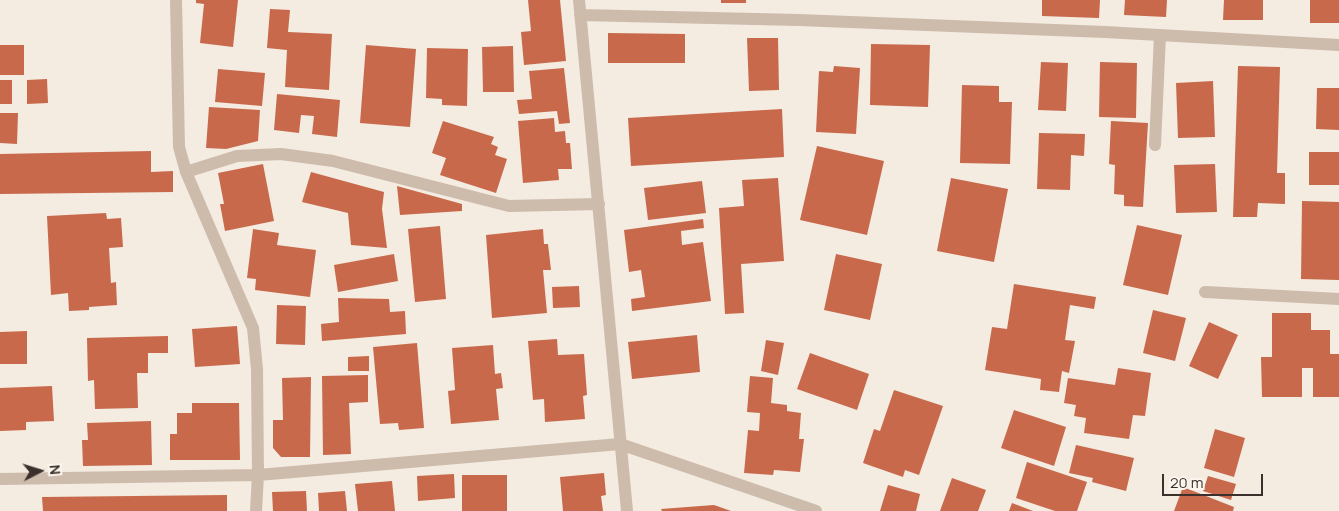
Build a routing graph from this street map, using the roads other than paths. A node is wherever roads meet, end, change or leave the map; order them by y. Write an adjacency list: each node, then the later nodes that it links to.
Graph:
1 (176, 0): 7 (street)
2 (579, 0): 3 (street)
3 (580, 15): 4 (street); 8 (street)
4 (1160, 35): 5 (street); 6 (street)
5 (1339, 44)
6 (1155, 145)
7 (186, 172): 8 (street); 12 (street)
8 (599, 204): 11 (street)
9 (1205, 292): 10 (street)
10 (1339, 299)
11 (620, 444): 12 (street); 15 (street); 16 (street)
12 (258, 474): 13 (street); 14 (street)
13 (0, 479)
14 (256, 511)
15 (626, 511)
16 (816, 511)

